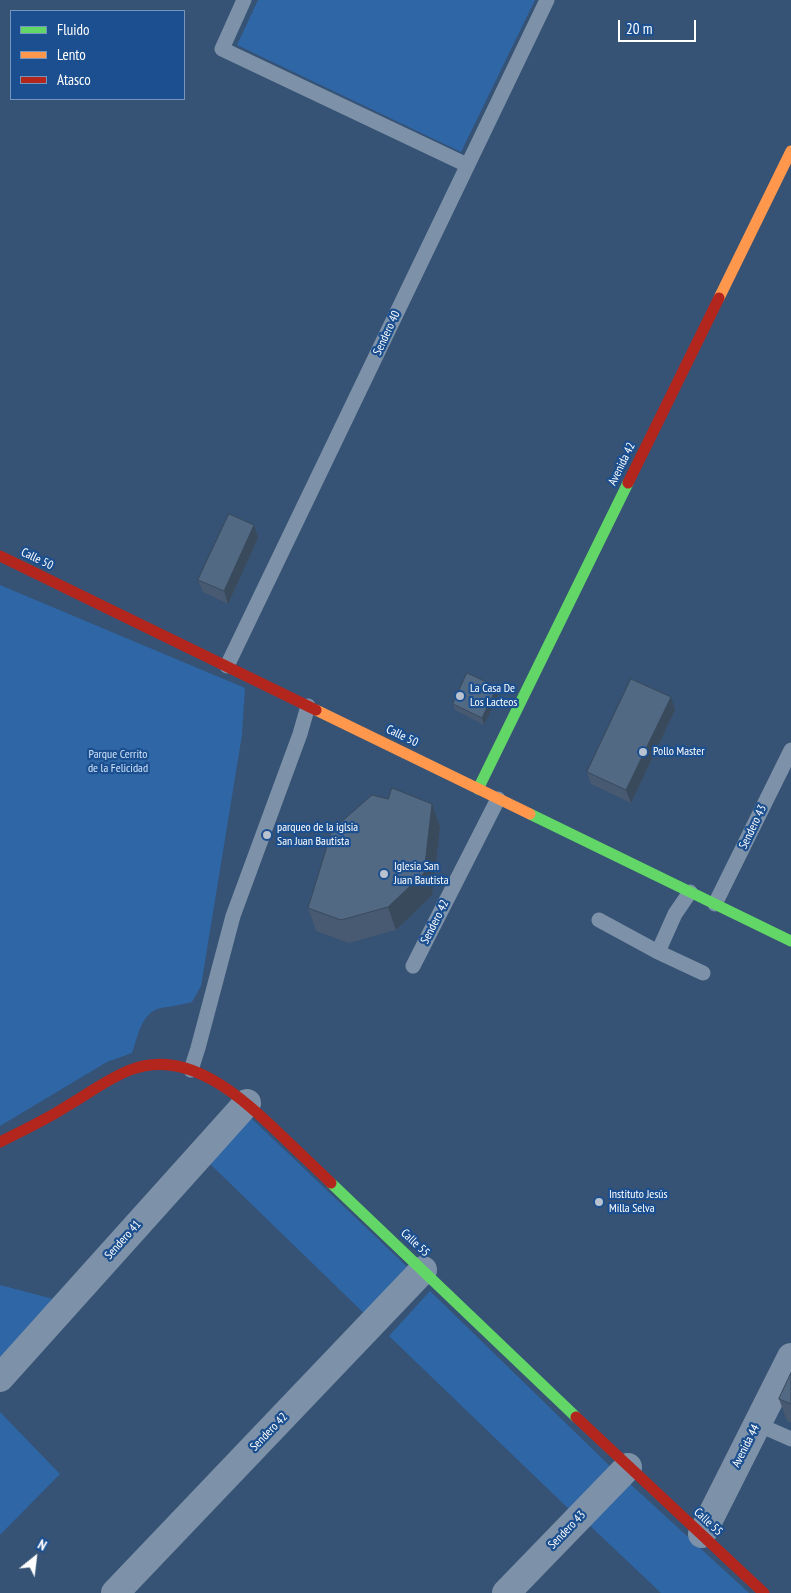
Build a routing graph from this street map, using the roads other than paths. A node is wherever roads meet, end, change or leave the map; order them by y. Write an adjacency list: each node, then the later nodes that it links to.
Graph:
1 (244, 0): 4 (lane)
2 (547, 0): 4 (lane, Sendero 40)
3 (791, 151): 9 (street, Avenida 42)
4 (467, 166): 6 (lane, Sendero 40)
5 (0, 556): 6 (street, Calle 50)
6 (227, 666): 7 (street, Calle 50)
7 (308, 706): 9 (street, Calle 50); 18 (lane)
8 (791, 750): 12 (lane, Sendero 43)
9 (478, 789): 10 (street, Calle 50)
10 (498, 799): 11 (street, Calle 50); 16 (lane, Sendero 42)
11 (690, 892): 12 (street, Calle 50); 15 (lane)
12 (716, 904): 14 (street, Calle 50)
13 (599, 920): 15 (lane)
14 (791, 941)
15 (658, 952): 17 (lane)
16 (413, 966)
17 (703, 973)
18 (191, 1070): 19 (street, Calle 55); 20 (street, Calle 55)
19 (247, 1103): 21 (street, Calle 55); 23 (street, Sendero 41)
20 (0, 1142)
21 (423, 1270): 26 (street, Calle 55); 28 (street, Sendero 42)
22 (791, 1357): 24 (street, Avenida 44)
23 (0, 1378)
24 (758, 1424): 25 (lane); 27 (street, Avenida 44)
25 (791, 1439)
26 (628, 1468): 27 (street, Calle 55); 29 (street, Sendero 43)
27 (702, 1534): 30 (street, Calle 55)
28 (115, 1593)
29 (506, 1593)
30 (764, 1593)

